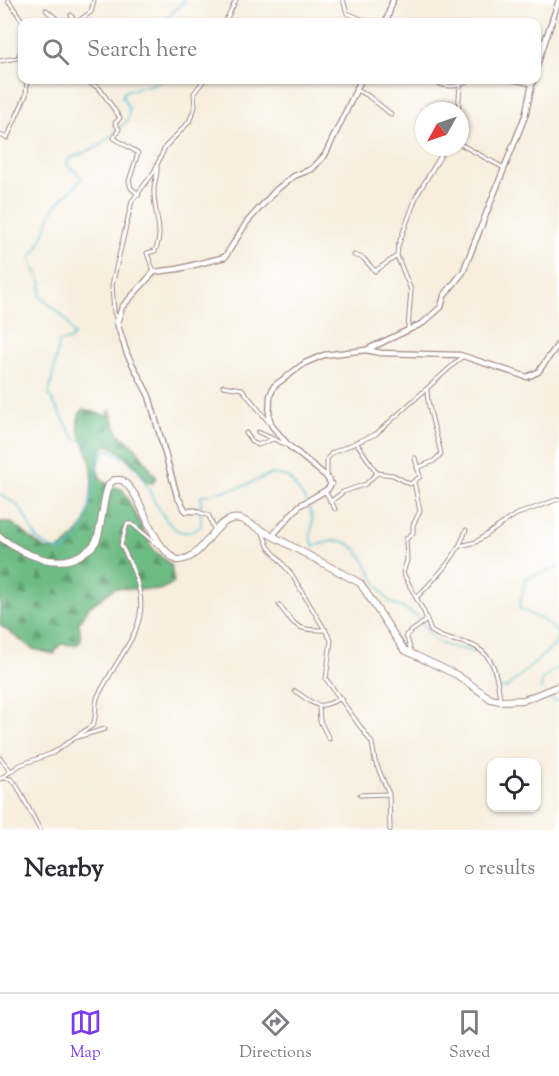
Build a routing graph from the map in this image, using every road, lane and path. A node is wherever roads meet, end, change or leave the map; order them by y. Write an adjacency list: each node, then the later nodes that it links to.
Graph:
1 (8, 0): 9 (street)
2 (94, 0): 12 (street)
3 (236, 0): 13 (street)
4 (343, 0): 14 (street)
5 (393, 0): 15 (street)
6 (559, 0): 17 (street)
7 (46, 10): 10 (street)
8 (71, 15): 11 (street)
9 (20, 18)
10 (55, 18)
11 (73, 18)
12 (82, 18)
13 (227, 18)
14 (358, 18)
15 (388, 18)
16 (541, 41): 17 (street)
17 (546, 43): 18 (street)
18 (541, 57)
19 (18, 58): 20 (street)
20 (0, 61)
21 (27, 84): 32 (street)
22 (92, 84): 37 (street)
23 (201, 84): 35 (street)
24 (359, 84): 29 (street)
25 (439, 84): 28 (street)
26 (462, 84): 28 (street)
27 (532, 84): 36 (street)
28 (458, 86): 30 (street)
29 (355, 90): 31 (street); 40 (street)
30 (458, 102)
31 (391, 114)
32 (0, 135)
33 (469, 149): 36 (street)
34 (441, 156): 39 (street)
35 (157, 165): 37 (street); 40 (street)
36 (504, 168): 42 (street)
37 (139, 195): 41 (street)
38 (354, 255): 39 (street)
39 (397, 256): 42 (street)
40 (154, 272): 41 (street)
41 (117, 320): 63 (street)
42 (407, 331): 44 (street)
43 (559, 343): 45 (street)
44 (366, 350): 45 (street); 48 (street)
45 (463, 356): 47 (street)
46 (223, 386): 48 (street)
47 (427, 390): 52 (street); 55 (street)
48 (272, 426): 53 (street)
49 (258, 432): 51 (street)
50 (246, 433): 51 (street)
51 (273, 439): 53 (street)
52 (356, 442): 56 (street); 57 (street)
53 (289, 446): 57 (street)
54 (415, 458): 55 (street)
55 (417, 468): 58 (street)
56 (377, 473): 58 (street); 61 (street)
57 (327, 477): 59 (street)
58 (414, 482): 71 (street)
59 (325, 491): 61 (street); 68 (street)
60 (559, 499): 70 (street)
61 (330, 502): 62 (street)
62 (335, 508)
63 (196, 511): 65 (street)
64 (466, 530): 70 (street)
65 (215, 533): 66 (highway); 69 (highway)
66 (263, 534): 68 (highway); 74 (street)
67 (0, 537): 69 (highway)
68 (274, 537): 75 (highway)
69 (162, 546): 82 (street)
70 (460, 546): 71 (street)
71 (416, 598): 73 (street)
72 (279, 605): 74 (street)
73 (425, 623): 75 (street); 79 (street)
74 (326, 630): 78 (street)
75 (413, 655): 79 (highway)
76 (559, 686): 79 (highway)
77 (295, 691): 80 (street)
78 (340, 698): 80 (street); 88 (street)
79 (500, 701)
80 (319, 707): 83 (street)
81 (105, 729): 82 (street)
82 (72, 739): 85 (street)
83 (328, 739)
84 (0, 758): 85 (street)
85 (11, 771): 86 (street)
86 (1, 779): 89 (street)
87 (360, 795): 88 (street)
88 (389, 795): 90 (street)
89 (40, 830)
90 (390, 830)

